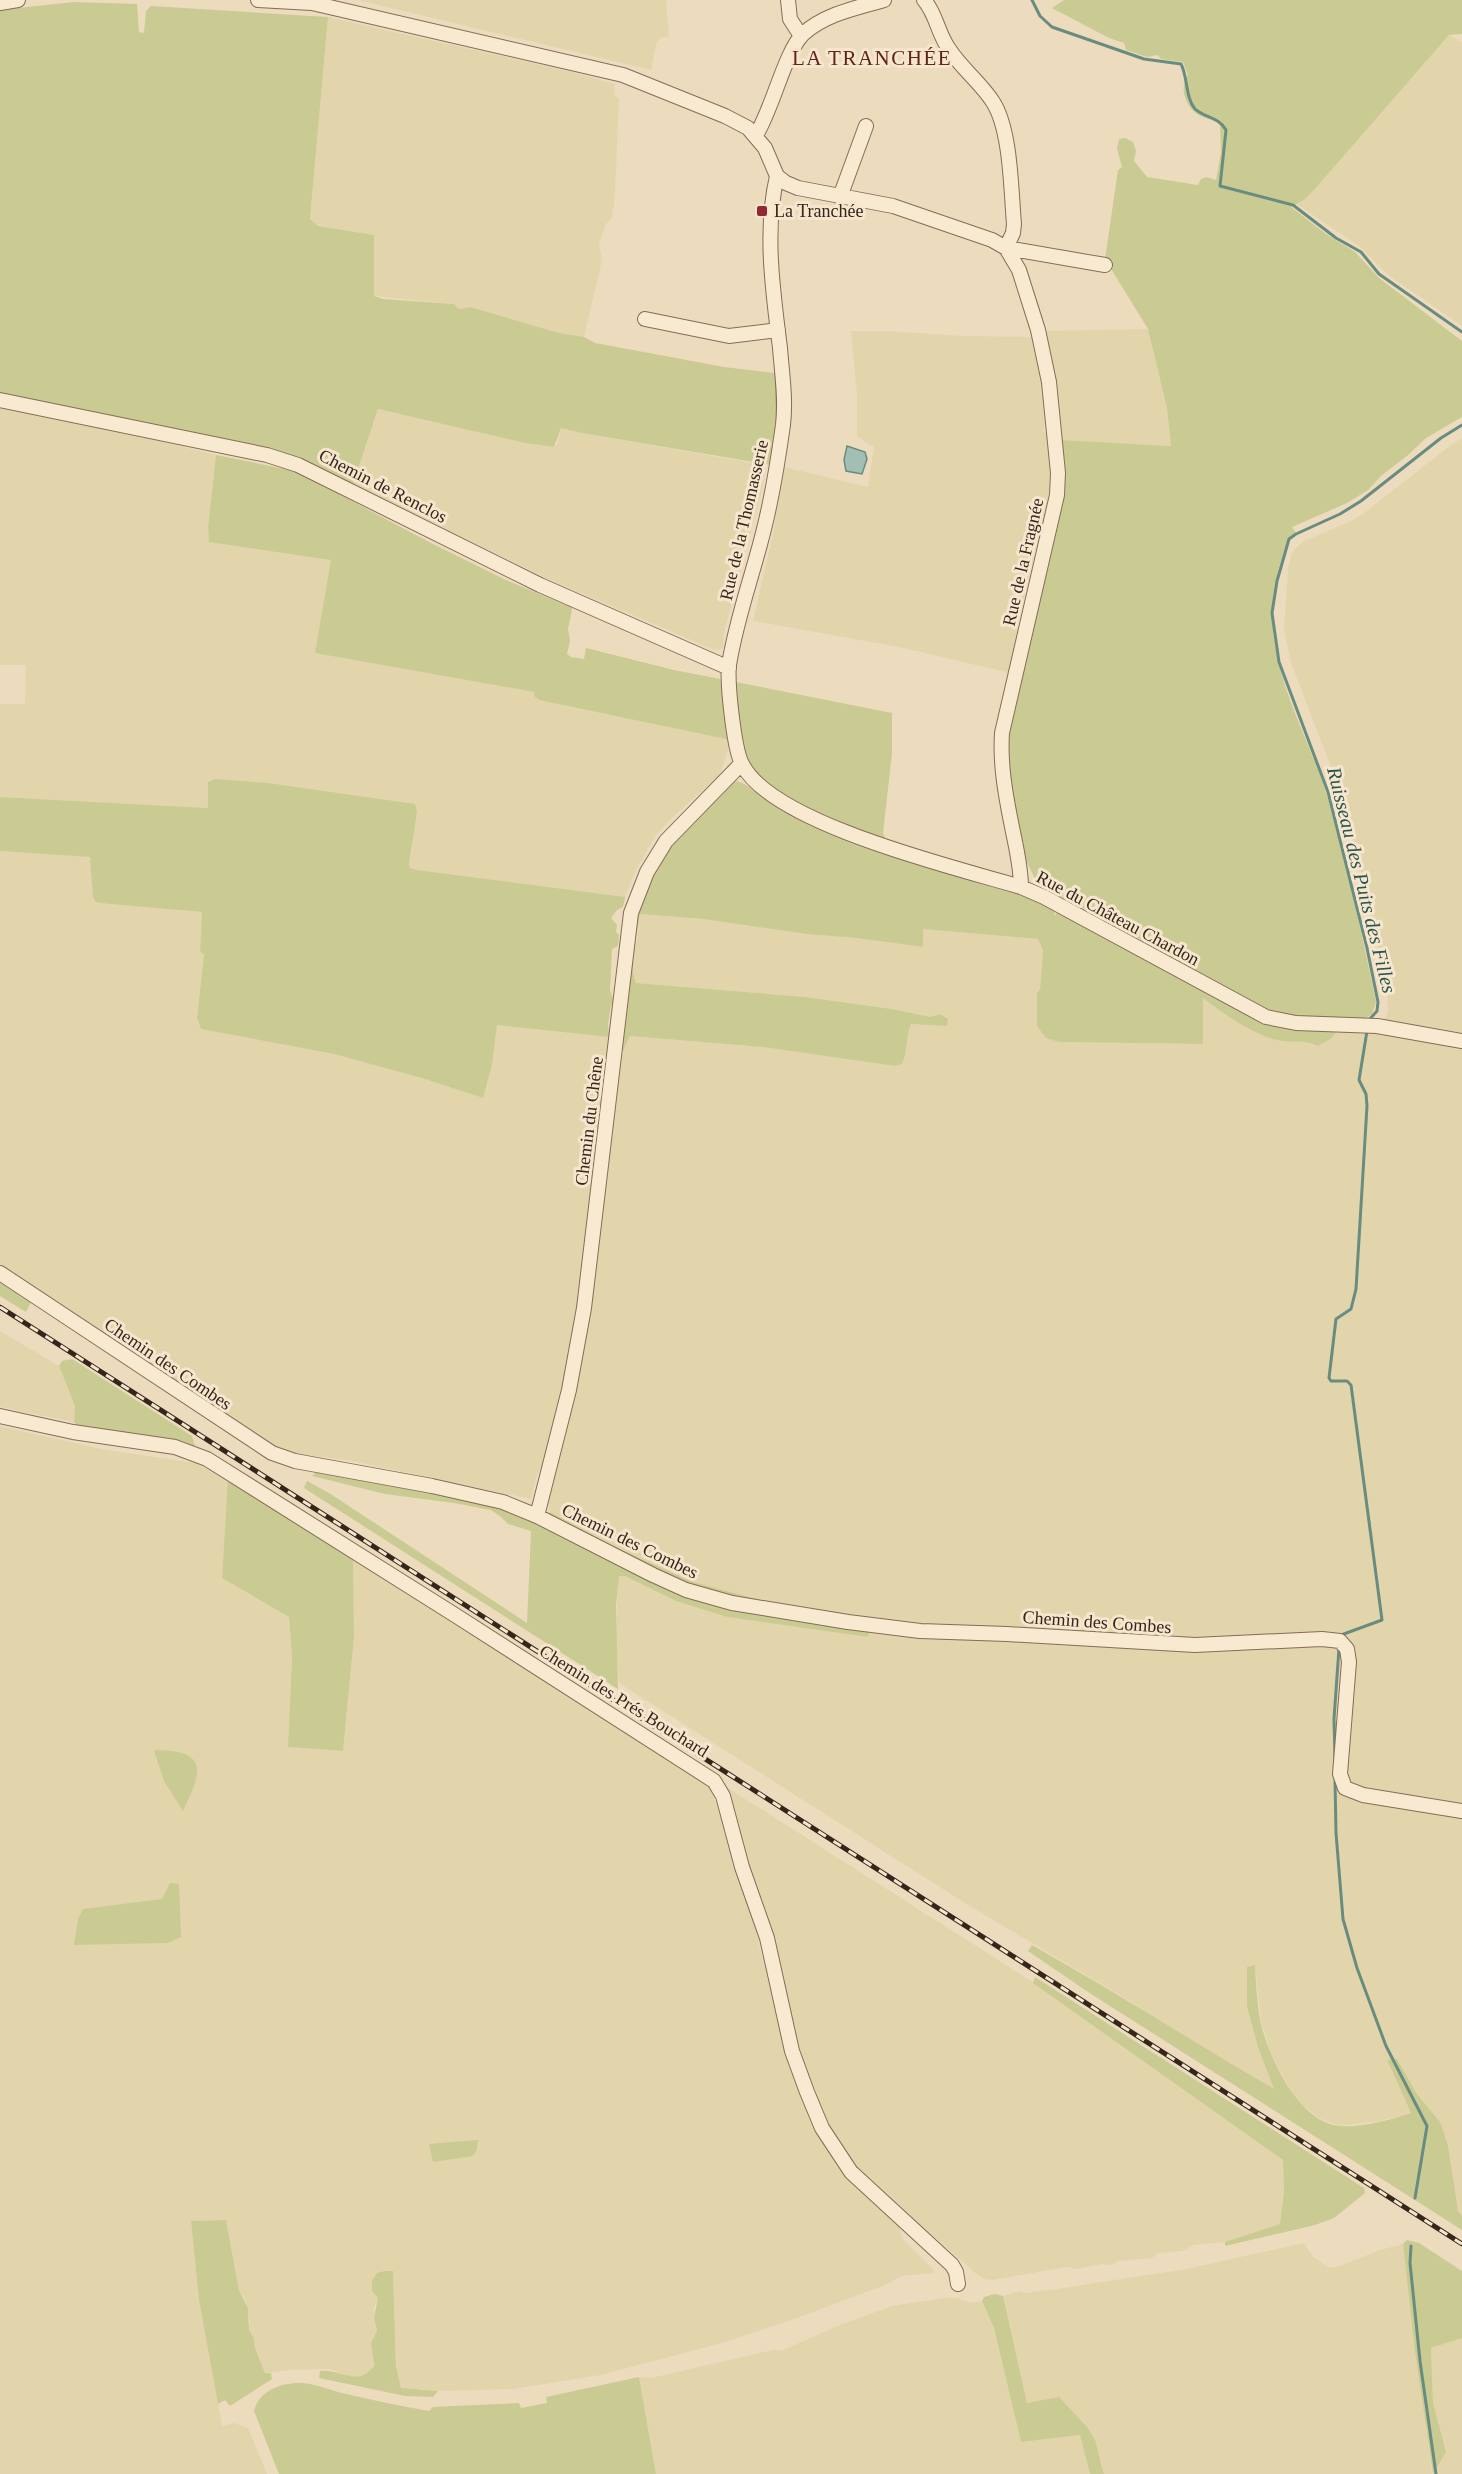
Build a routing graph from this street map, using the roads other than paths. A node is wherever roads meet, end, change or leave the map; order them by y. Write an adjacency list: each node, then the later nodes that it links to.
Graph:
1 (18, 0): 7 (street)
2 (258, 0): 6 (street)
3 (788, 0): 8 (street)
4 (884, 0): 8 (street)
5 (924, 0): 13 (street)
6 (313, 1): 10 (street)
7 (0, 3)
8 (801, 36): 10 (street)
9 (866, 126): 12 (street)
10 (756, 135): 11 (street)
11 (777, 176): 12 (street); 16 (street, Rue de la Thomasserie)
12 (840, 197): 13 (street)
13 (1006, 248): 14 (street); 20 (street, Rue de la Fragnée)
14 (1105, 265)
15 (645, 319): 16 (street)
16 (778, 330): 18 (street, Rue de la Thomasserie)
17 (0, 400): 18 (street, Chemin de Renclos)
18 (729, 668): 19 (street, Rue de la Thomasserie)
19 (741, 764): 20 (street, Rue du Château Chardon); 24 (street, Chemin du Chêne)
20 (1021, 887): 21 (street, Rue du Château Chardon)
21 (1462, 1041)
22 (0, 1273): 24 (street, Chemin des Combes)
23 (0, 1416): 26 (street, Chemin des Prés Bouchard)
24 (537, 1516): 25 (street, Chemin des Combes)
25 (1462, 1810)
26 (958, 2284)

